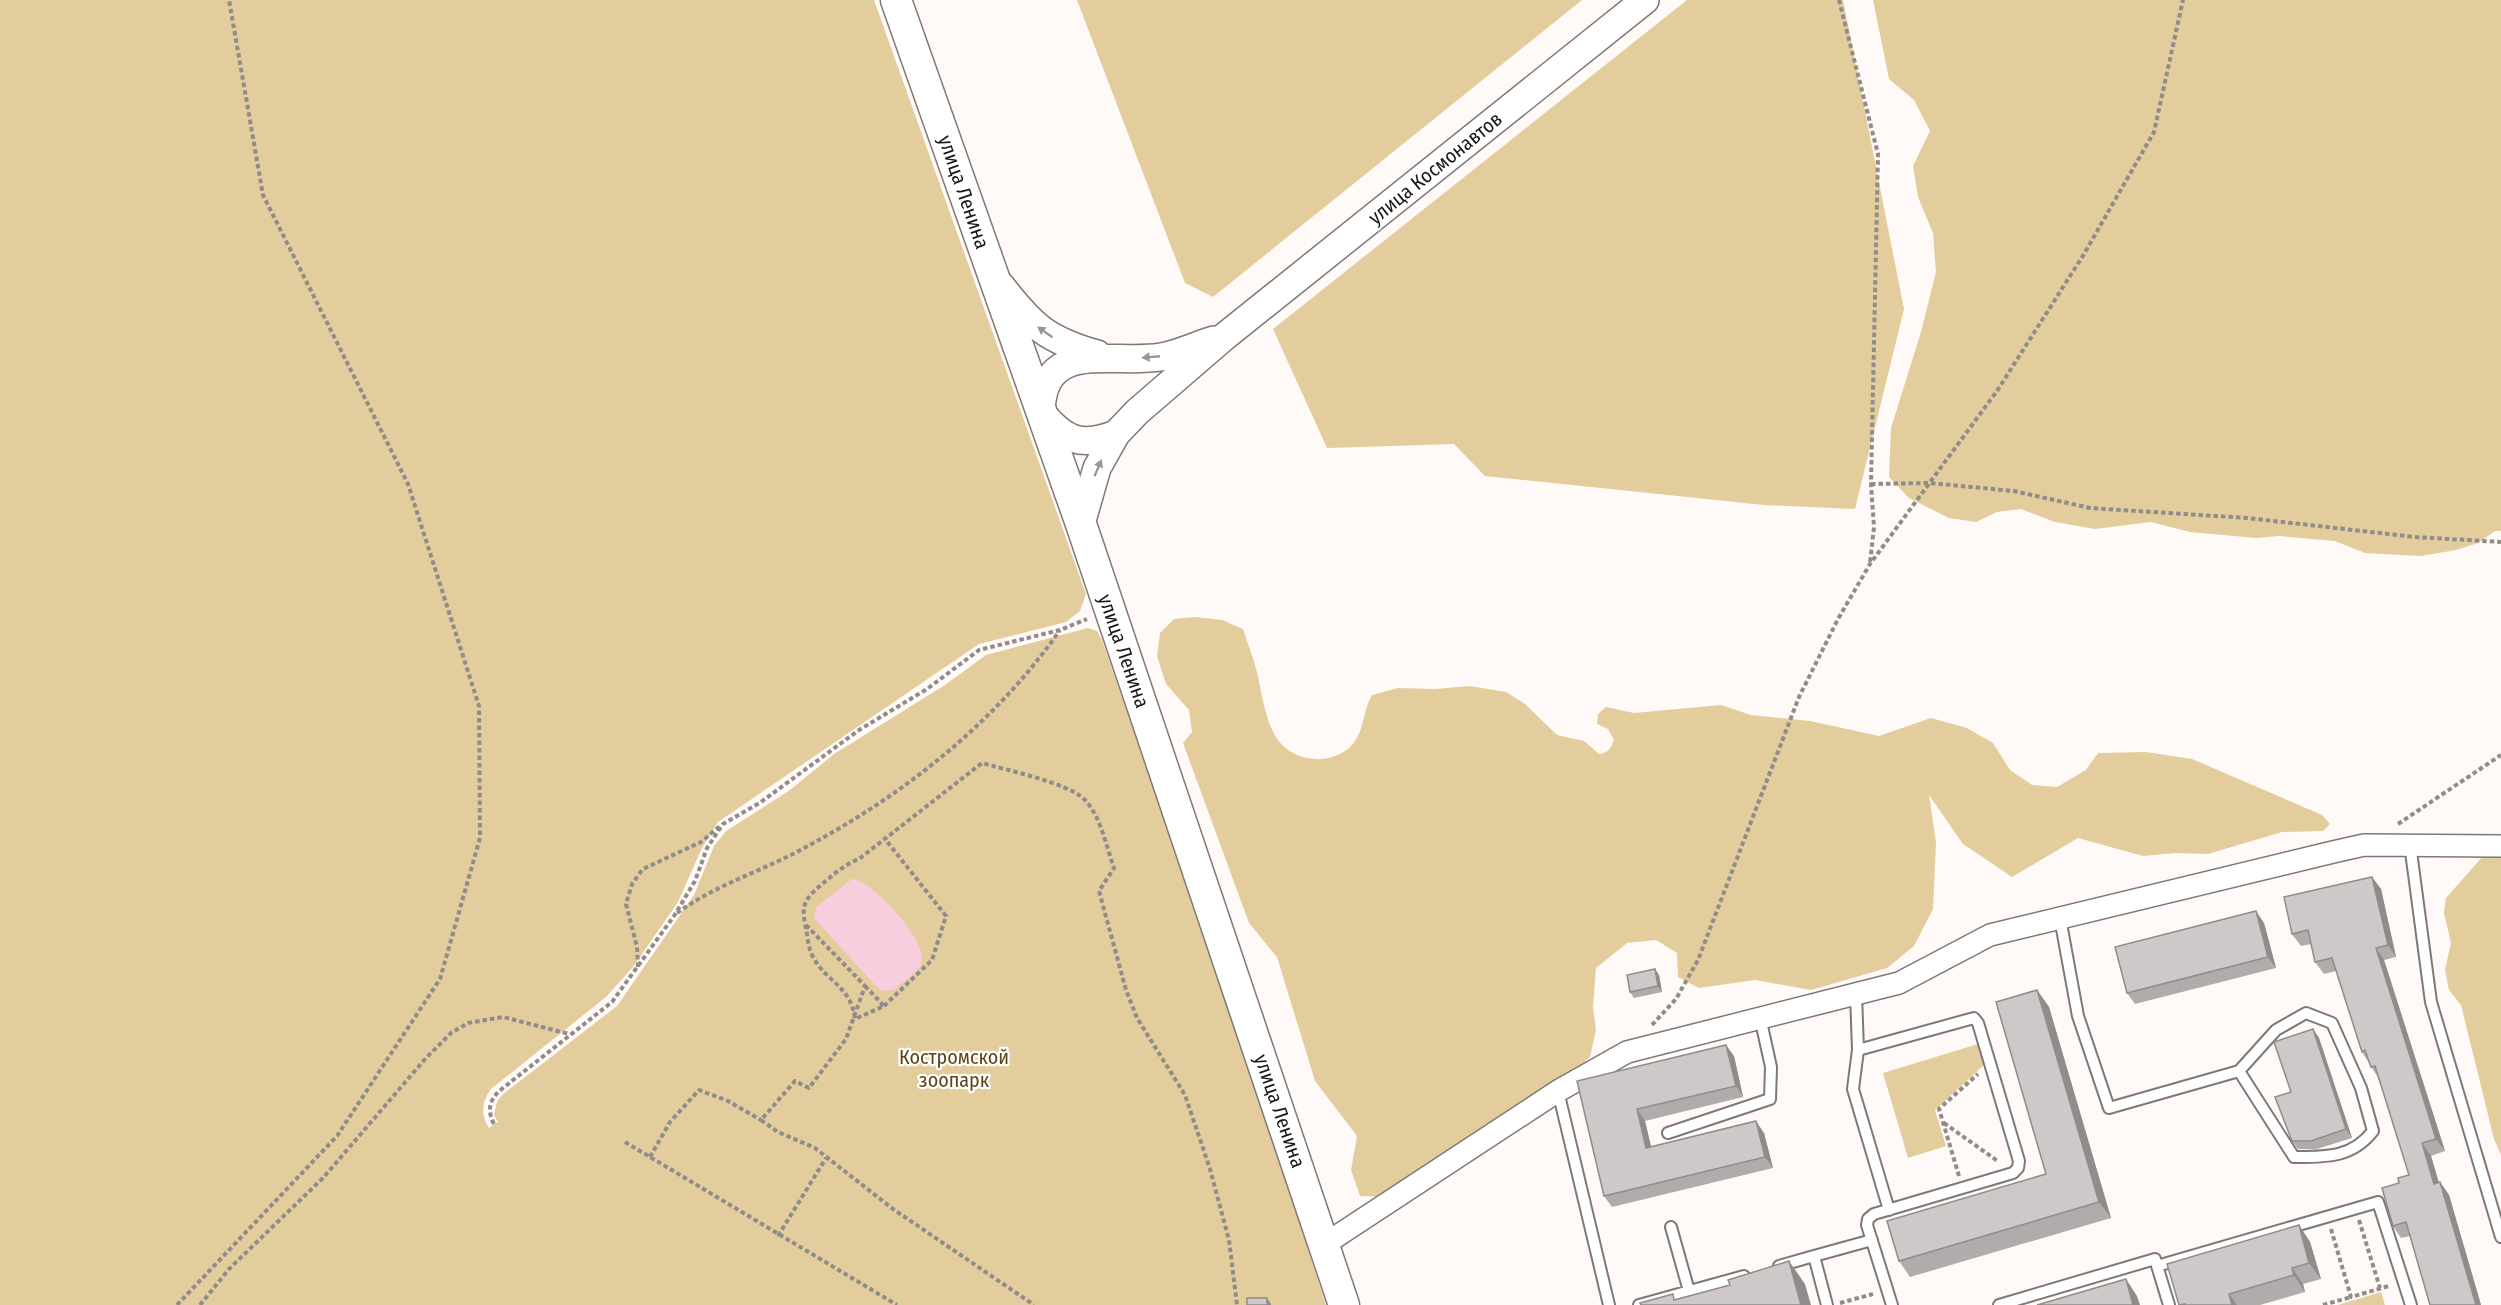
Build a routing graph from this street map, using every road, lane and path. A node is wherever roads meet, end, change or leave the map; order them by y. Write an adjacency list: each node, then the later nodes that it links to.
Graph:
1 (229, 0): 63 (path)
2 (896, 0): 6 (main road, улица Ленина)
3 (1645, 0): 7 (street, улица Космонавтов)
4 (1839, 0): 12 (path)
5 (2183, 0): 11 (path)
6 (993, 276): 8 (street, one-way to 6); 9 (main road, улица Ленина)
7 (1224, 337): 8 (street, one-way to 8); 10 (street, улица Космонавтов)
8 (1118, 360): 9 (street)
9 (1041, 412): 10 (street); 13 (main road, улица Ленина)
10 (1116, 434): 13 (street, улица Космонавтов, one-way to 10)
11 (1929, 483): 12 (path); 14 (path); 15 (path)
12 (1871, 484): 15 (path)
13 (1081, 524): 16 (main road, улица Ленина)
14 (2501, 542)
15 (1870, 564): 35 (path)
16 (1110, 609): 17 (path); 55 (main road, улица Ленина)
17 (1060, 630): 19 (path); 24 (path)
18 (2501, 755): 22 (path)
19 (723, 824): 24 (path); 27 (path)
20 (885, 839): 26 (path); 30 (path); 67 (path)
21 (2410, 844): 22 (street); 23 (street); 53 (lane)
22 (2364, 845): 25 (street)
23 (2501, 846)
24 (674, 916): 27 (path)
25 (2060, 918): 29 (street); 37 (lane)
26 (806, 925): 28 (path); 32 (path)
27 (638, 968): 33 (path)
28 (865, 986): 30 (path); 32 (path)
29 (1856, 994): 31 (street); 34 (lane)
30 (884, 1006): 32 (path)
31 (1760, 1017): 35 (street); 42 (lane)
32 (855, 1019): 39 (path)
33 (570, 1034): 41 (path); 64 (path)
34 (1858, 1050): 36 (lane); 49 (lane)
35 (1627, 1052): 38 (street)
36 (1990, 1063): 40 (path); 46 (lane)
37 (2240, 1071): 37 (lane)
38 (1558, 1091): 55 (street); 69 (lane)
39 (760, 1120): 44 (path); 45 (path)
40 (1943, 1122): 46 (path); 47 (path)
41 (495, 1124)
42 (1668, 1133)
43 (625, 1142): 44 (path)
44 (650, 1157): 52 (path)
45 (826, 1158): 52 (path); 66 (path)
46 (2013, 1173): 47 (lane)
47 (1962, 1188): 49 (lane)
48 (2355, 1208): 50 (lane); 58 (lane); 59 (path)
49 (1889, 1210): 54 (lane)
50 (2326, 1216): 57 (lane); 62 (path)
51 (1671, 1227): 61 (lane)
52 (778, 1236): 65 (path)
53 (2501, 1237)
54 (1872, 1240): 56 (lane); 60 (lane)
55 (1325, 1244): 68 (main road, улица Ленина)
56 (1814, 1256): 61 (lane); 71 (lane)
57 (2157, 1266): 74 (lane); 75 (lane)
58 (2404, 1281): 59 (path); 77 (lane)
59 (2380, 1288): 62 (path)
60 (1887, 1290): 72 (path); 73 (lane)
61 (1689, 1291): 70 (lane)
62 (2351, 1297): 76 (path)
63 (177, 1305)
64 (200, 1305)
65 (897, 1305)
66 (1034, 1305)
67 (1237, 1305)
68 (1344, 1305)
69 (1609, 1305)
70 (1639, 1305)
71 (1827, 1305)
72 (1834, 1305)
73 (1892, 1305)
74 (1999, 1305)
75 (2169, 1305)
76 (2323, 1305)
77 (2411, 1305)

